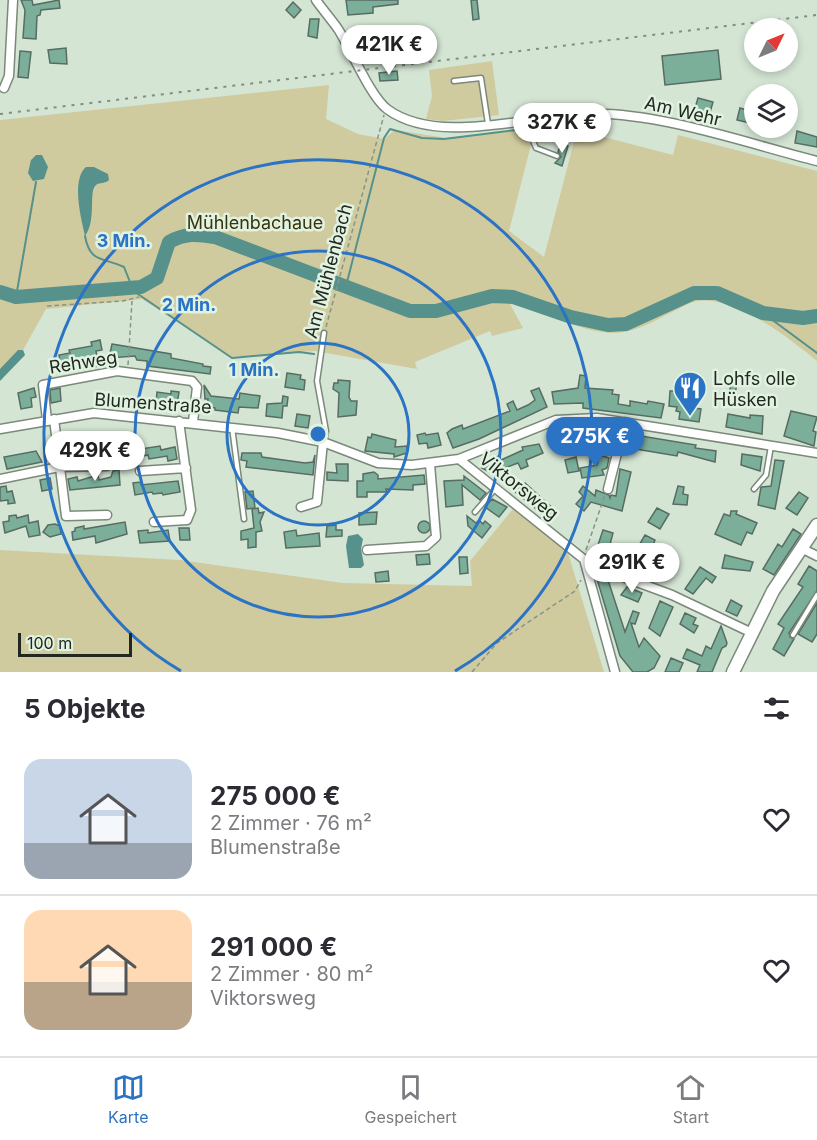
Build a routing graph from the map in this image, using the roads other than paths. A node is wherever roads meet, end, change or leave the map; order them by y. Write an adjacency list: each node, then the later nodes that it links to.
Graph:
1 (13, 0): 4 (street)
2 (316, 0): 6 (street, Am Wehr)
3 (454, 81): 6 (lane)
4 (4, 88)
5 (533, 119): 6 (street, Am Wehr); 7 (lane); 8 (street, Am Wehr)
6 (488, 124)
7 (557, 156)
8 (817, 161)
9 (324, 333): 16 (lane, Am Mühlenbach)
10 (50, 419): 11 (street, Blumenstraße); 12 (street, Rehweg); 15 (street, Blumenstraße); 22 (street)
11 (179, 421): 12 (street, Blumenstraße); 23 (street)
12 (194, 422): 14 (street, Blumenstraße)
13 (624, 422): 17 (street, Blumenstraße); 19 (street, Blumenstraße); 27 (street)
14 (232, 427): 16 (street, Blumenstraße); 32 (lane, Blumenstraße)
15 (0, 429)
16 (323, 442): 20 (street, Blumenstraße); 29 (street)
17 (771, 445): 18 (street, Blumenstraße); 28 (lane)
18 (817, 453)
19 (459, 459): 20 (street, Blumenstraße); 26 (street, Viktorsweg)
20 (430, 464): 36 (street)
21 (107, 466): 22 (street)
22 (59, 467): 25 (street); 31 (street)
23 (186, 468): 24 (street); 33 (street)
24 (140, 471)
25 (0, 479)
26 (495, 488): 30 (lane); 38 (street, Viktorsweg)
27 (608, 489)
28 (754, 489)
29 (301, 507)
30 (476, 512)
31 (106, 514)
32 (244, 519)
33 (154, 522)
34 (817, 525): 35 (street)
35 (801, 548): 37 (street); 40 (street)
36 (367, 550)
37 (817, 556)
38 (584, 559): 40 (street, Viktorsweg); 42 (street)
39 (817, 595): 41 (lane)
40 (750, 632): 43 (street)
41 (793, 635)
42 (615, 672)
43 (733, 672)

